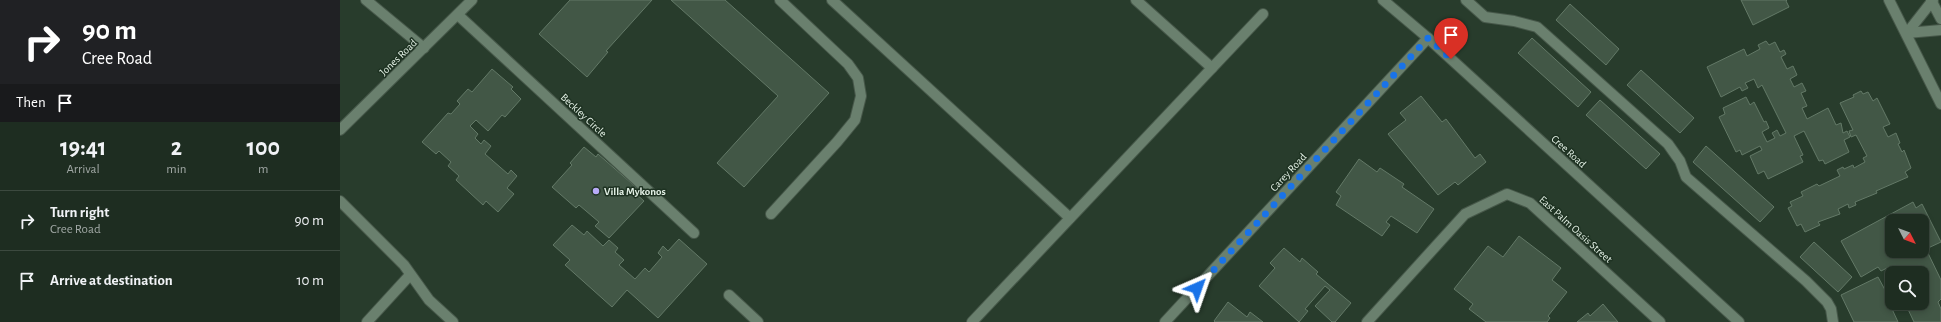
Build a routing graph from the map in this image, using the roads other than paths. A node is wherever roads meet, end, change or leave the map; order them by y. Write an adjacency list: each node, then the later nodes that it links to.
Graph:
1 (366, 0): 16 (street)
2 (472, 0): 11 (street, Jones Road)
3 (780, 0): 21 (street)
4 (832, 0): 22 (street)
5 (1136, 0): 17 (street)
6 (1383, 0): 15 (street, Cree Road)
7 (1466, 0): 34 (street)
8 (1889, 0): 14 (street)
9 (1932, 0): 12 (street); 14 (street)
10 (1263, 14): 17 (street)
11 (458, 15): 16 (street, Jones Road); 23 (street, Beckley Circle)
12 (1941, 19)
13 (1941, 30): 14 (street)
14 (1907, 33): 18 (street)
15 (1428, 38): 30 (street, Carey Road); 33 (street, Cree Road)
16 (424, 48): 19 (street, Jones Road)
17 (1212, 68): 22 (street)
18 (1941, 104)
19 (340, 130)
20 (340, 201): 24 (street)
21 (771, 214)
22 (1070, 218): 29 (street)
23 (694, 233)
24 (410, 275): 26 (street); 27 (street)
25 (729, 295): 28 (street)
26 (367, 322)
27 (452, 322)
28 (758, 322)
29 (972, 322)
30 (1165, 322)
31 (1367, 322): 32 (street, East Palm Oasis Street)
32 (1660, 322)
33 (1739, 322)
34 (1833, 322)

